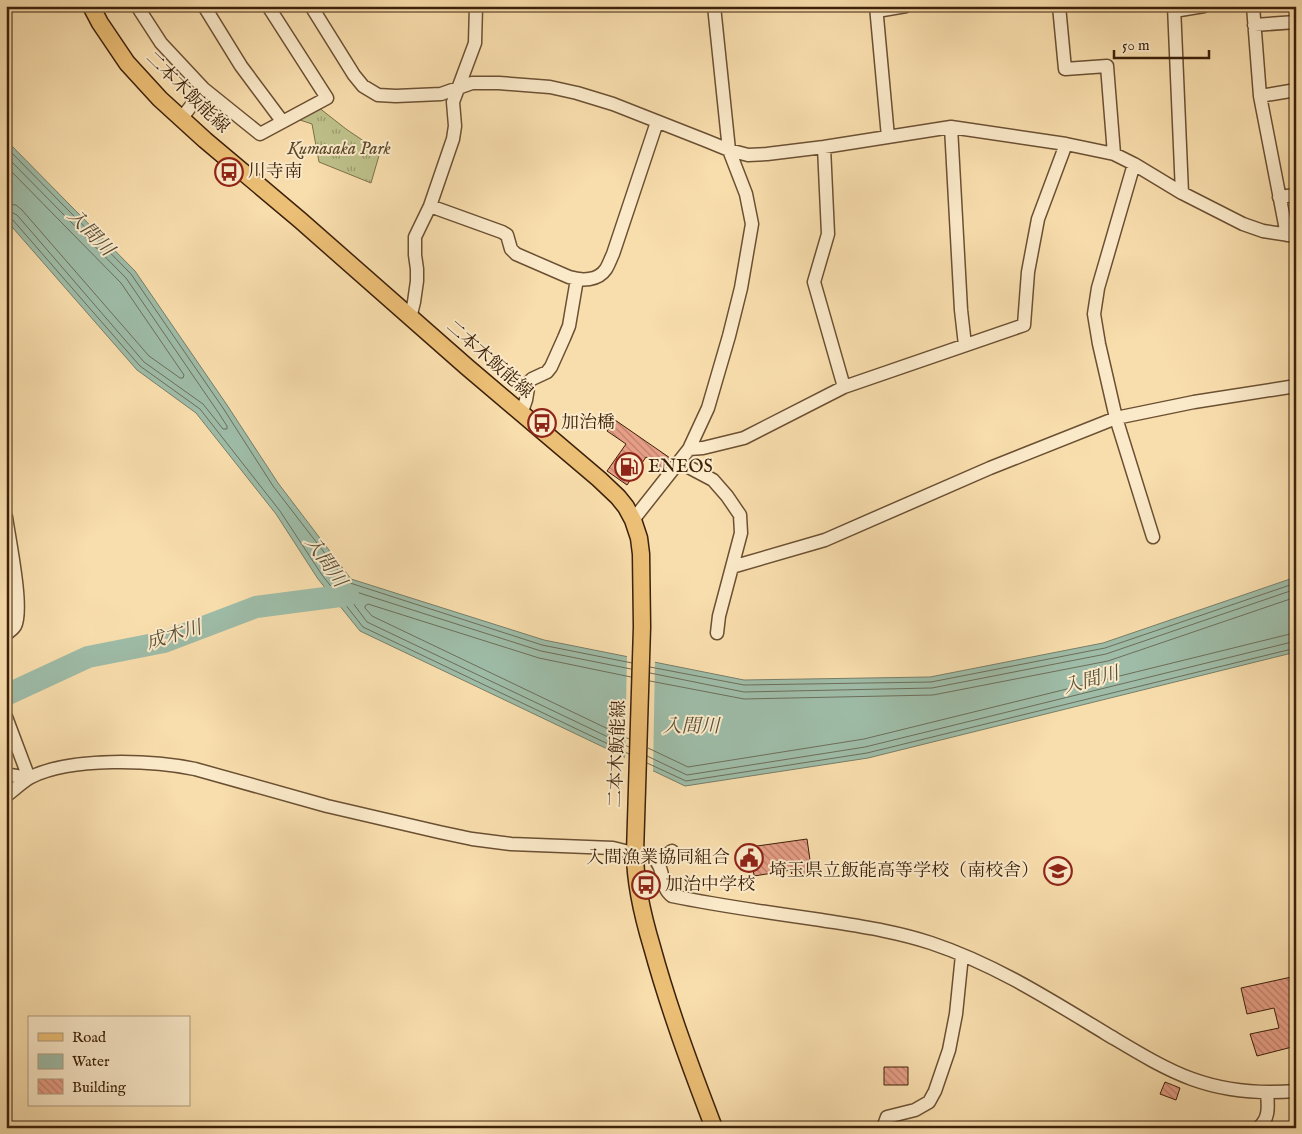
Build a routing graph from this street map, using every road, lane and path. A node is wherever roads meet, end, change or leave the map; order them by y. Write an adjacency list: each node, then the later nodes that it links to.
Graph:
1 (91, 6): 20 (main road, 二本木飯能線)
2 (137, 6): 17 (street)
3 (204, 6): 21 (street)
4 (268, 6): 21 (street)
5 (311, 6): 16 (street)
6 (476, 6): 16 (street)
7 (714, 6): 27 (street)
8 (906, 6): 12 (street)
9 (1058, 6): 28 (street)
10 (1204, 6): 13 (street)
11 (1253, 6): 15 (street)
12 (877, 8): 24 (street)
13 (1174, 8): 30 (street)
14 (1296, 22): 15 (street)
15 (1254, 25): 19 (street)
16 (458, 88): 22 (street); 33 (street)
17 (204, 89): 20 (street); 21 (street)
18 (1296, 90): 19 (street)
19 (1260, 96): 32 (street)
20 (181, 119): 36 (main road, 二本木飯能線)
21 (282, 121)
22 (657, 122): 27 (street); 35 (street)
23 (951, 127): 24 (street); 25 (street); 37 (street)
24 (888, 137): 26 (street)
25 (1066, 144): 28 (street); 37 (street)
26 (824, 147): 27 (street); 39 (street)
27 (729, 150): 42 (street)
28 (1114, 154): 29 (street)
29 (1134, 164): 30 (street); 41 (street)
30 (1182, 192): 34 (street)
31 (1296, 195): 32 (street)
32 (1279, 197): 34 (street)
33 (430, 206): 35 (street); 36 (street)
34 (1291, 235)
35 (577, 280): 40 (street)
36 (410, 318): 40 (main road, 二本木飯能線)
37 (965, 345): 39 (street)
38 (1296, 386): 41 (street)
39 (844, 387): 42 (street)
40 (521, 414): 45 (main road, 二本木飯能線)
41 (1116, 418): 46 (street); 47 (street)
42 (689, 449): 43 (street)
43 (679, 462): 45 (street); 47 (street)
44 (6, 517): 49 (street)
45 (633, 520): 54 (main road, 二本木飯能線)
46 (1153, 538)
47 (732, 567): 48 (street)
48 (717, 633)
49 (6, 634)
50 (6, 717): 52 (street)
51 (6, 776): 52 (street)
52 (30, 778): 53 (street); 54 (street)
53 (6, 796)
54 (635, 846): 56 (street); 60 (main road, 二本木飯能線)
55 (672, 851): 56 (street)
56 (658, 862): 57 (street)
57 (962, 955): 59 (street); 61 (street)
58 (1296, 1091): 59 (street)
59 (1267, 1092): 62 (street)
60 (714, 1128)
61 (883, 1128)
62 (1258, 1128)

